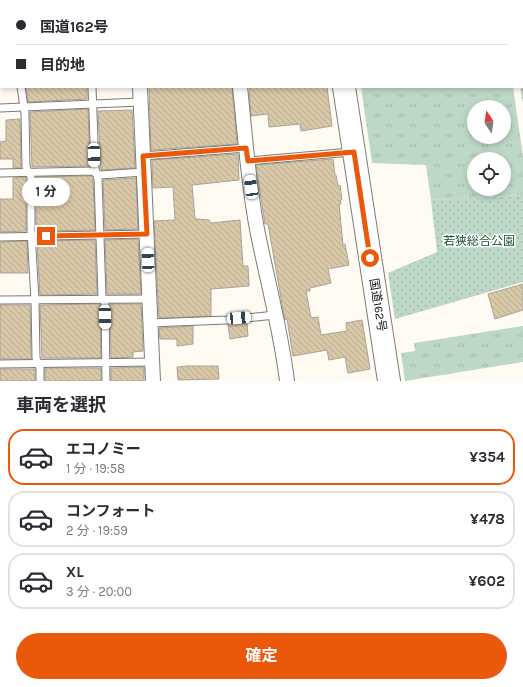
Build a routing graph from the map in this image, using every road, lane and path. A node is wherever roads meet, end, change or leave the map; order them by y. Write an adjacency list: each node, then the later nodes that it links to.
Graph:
1 (21, 88): 8 (lane)
2 (92, 88): 7 (lane)
3 (140, 88): 6 (street)
4 (240, 88): 11 (street)
5 (344, 88): 10 (highway, 国道162号)
6 (140, 102): 7 (lane); 12 (street)
7 (93, 104): 8 (lane); 16 (lane)
8 (24, 107): 9 (lane); 13 (lane)
9 (0, 108)
10 (354, 152): 11 (lane); 35 (highway, 国道162号)
11 (247, 154): 12 (lane); 25 (street)
12 (143, 156): 14 (street)
13 (28, 172): 15 (lane); 16 (lane); 19 (lane)
14 (144, 172): 16 (lane); 17 (street)
15 (0, 173)
16 (97, 173): 18 (lane)
17 (147, 234): 18 (lane); 21 (street)
18 (100, 235): 19 (lane); 24 (lane)
19 (32, 236): 20 (lane); 23 (lane)
20 (0, 237)
21 (149, 299): 24 (lane); 26 (street)
22 (0, 300): 23 (lane)
23 (35, 300): 24 (lane); 29 (lane)
24 (104, 300): 27 (lane)
25 (275, 315): 26 (lane); 34 (street)
26 (150, 323): 28 (street)
27 (105, 362): 28 (lane); 29 (lane); 32 (lane)
28 (152, 362): 33 (street)
29 (38, 363): 30 (lane); 31 (lane)
30 (0, 364)
31 (40, 381)
32 (106, 381)
33 (153, 381)
34 (287, 381)
35 (389, 381)

